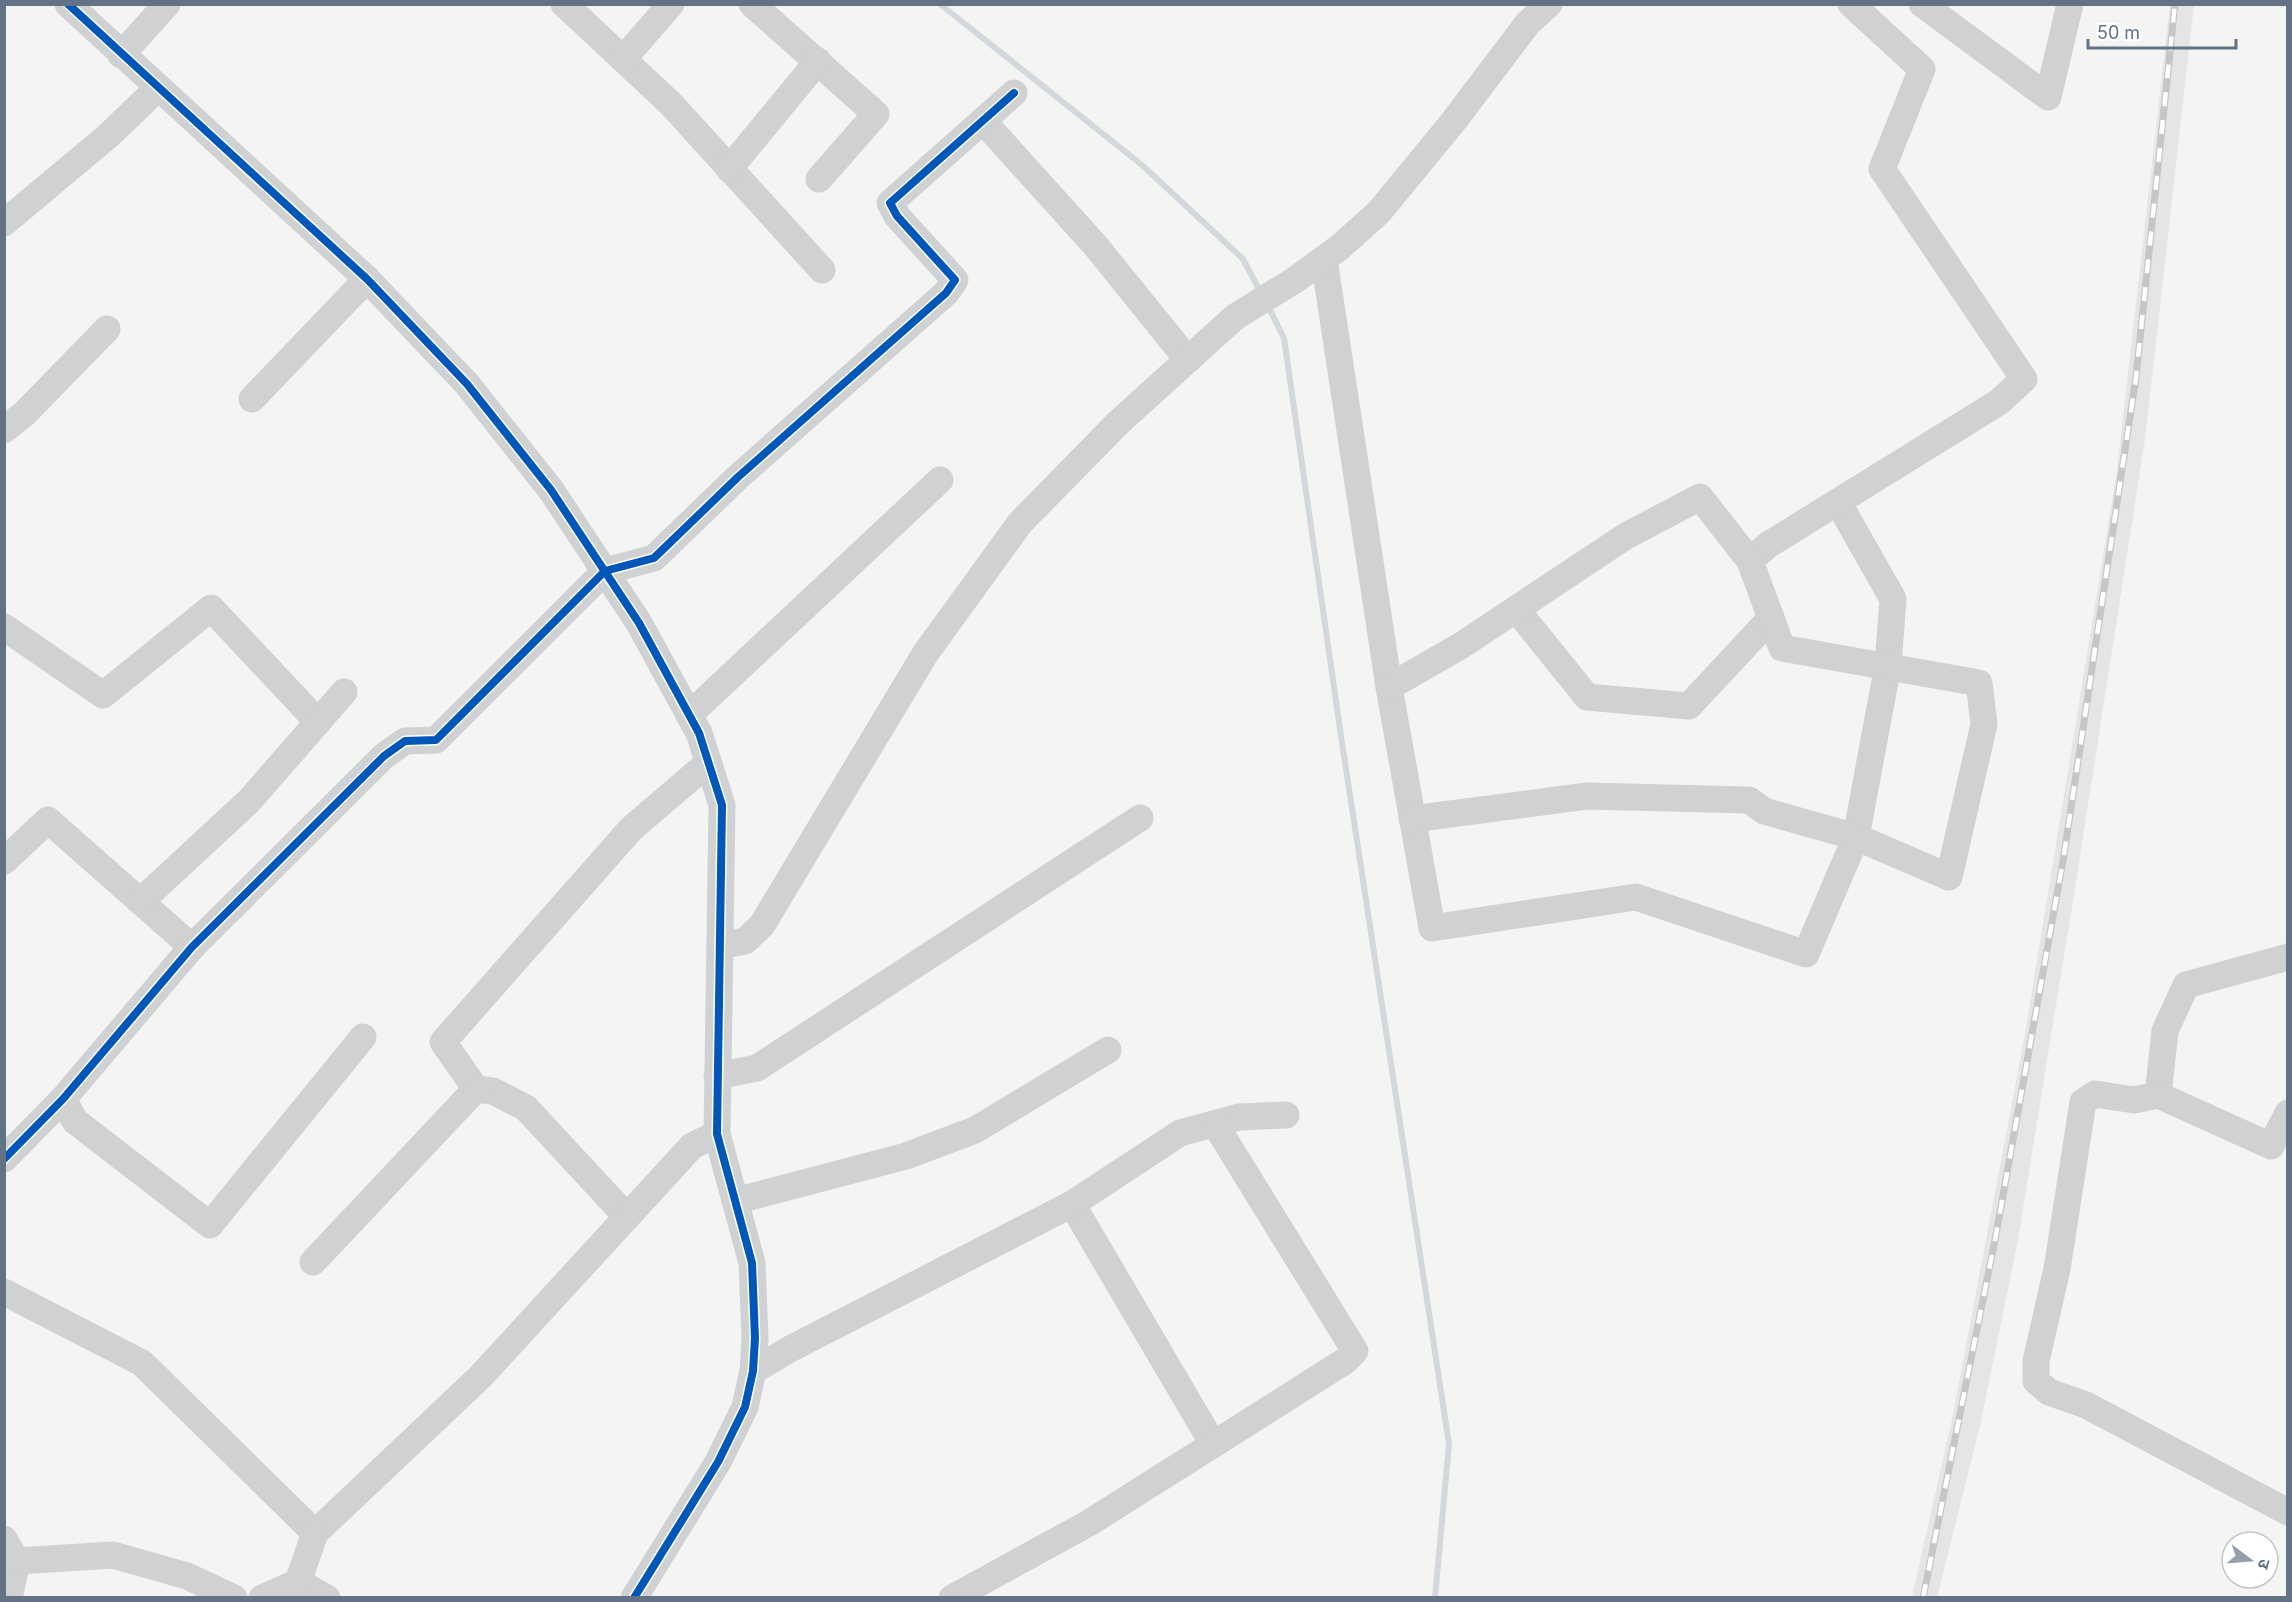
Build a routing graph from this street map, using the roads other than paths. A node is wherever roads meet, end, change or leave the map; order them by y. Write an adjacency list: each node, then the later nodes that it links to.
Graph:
1 (68, 4): 10 (street)
2 (167, 4): 10 (street)
3 (564, 4): 11 (street)
4 (670, 4): 11 (street)
5 (752, 4): 12 (street)
6 (1549, 4): 19 (street)
7 (1851, 4): 27 (street)
8 (1922, 4): 9 (street)
9 (2070, 4)
10 (122, 55): 13 (street)
11 (624, 58): 16 (street)
12 (818, 61): 16 (street); 17 (street)
13 (158, 88): 18 (street); 21 (street)
14 (1014, 93): 15 (street)
15 (982, 121): 23 (street); 29 (street)
16 (729, 169): 20 (street)
17 (819, 179)
18 (4, 223)
19 (1324, 259): 23 (street); 34 (street)
20 (822, 270)
21 (367, 279): 24 (street); 29 (street)
22 (107, 329): 25 (street)
23 (1188, 360): 44 (street)
24 (252, 399)
25 (4, 430)
26 (940, 480): 36 (street)
27 (1838, 502): 28 (street); 33 (street)
28 (1750, 561): 30 (street); 31 (street)
29 (605, 571): 36 (street); 45 (street)
30 (1515, 609): 31 (street); 34 (street)
31 (1771, 618): 33 (street)
32 (4, 627): 37 (street)
33 (1888, 665): 41 (street); 41 (street)
34 (1389, 687): 40 (street)
35 (344, 692): 37 (street)
36 (689, 715): 38 (street)
37 (318, 722): 43 (street)
38 (708, 763): 44 (street); 50 (street)
39 (1140, 818): 49 (street)
40 (1412, 819): 41 (street); 41 (street)
41 (1856, 837)
42 (4, 861): 43 (street)
43 (141, 901): 45 (street)
44 (720, 946): 49 (street)
45 (192, 947): 52 (street)
46 (2288, 957): 51 (street)
47 (363, 1037): 52 (street)
48 (1108, 1050): 58 (street)
49 (717, 1076): 56 (street)
50 (476, 1089): 60 (street); 61 (street)
51 (2158, 1095): 53 (street); 65 (street)
52 (63, 1099): 57 (street)
53 (2288, 1113)
54 (1286, 1115): 55 (street)
55 (1215, 1124): 59 (street); 64 (street)
56 (717, 1134): 58 (street); 60 (street)
57 (4, 1159)
58 (735, 1201): 63 (street)
59 (1072, 1204): 63 (street); 64 (street)
60 (627, 1216): 66 (street)
61 (313, 1262)
62 (4, 1292): 66 (street)
63 (753, 1371): 73 (street)
64 (1213, 1444): 74 (street)
65 (2288, 1512)
66 (315, 1533): 68 (street)
67 (11, 1550): 69 (street); 70 (street)
68 (298, 1582): 71 (street); 72 (street)
69 (9, 1598)
70 (234, 1598)
71 (262, 1598)
72 (327, 1598)
73 (634, 1598)
74 (952, 1598)

